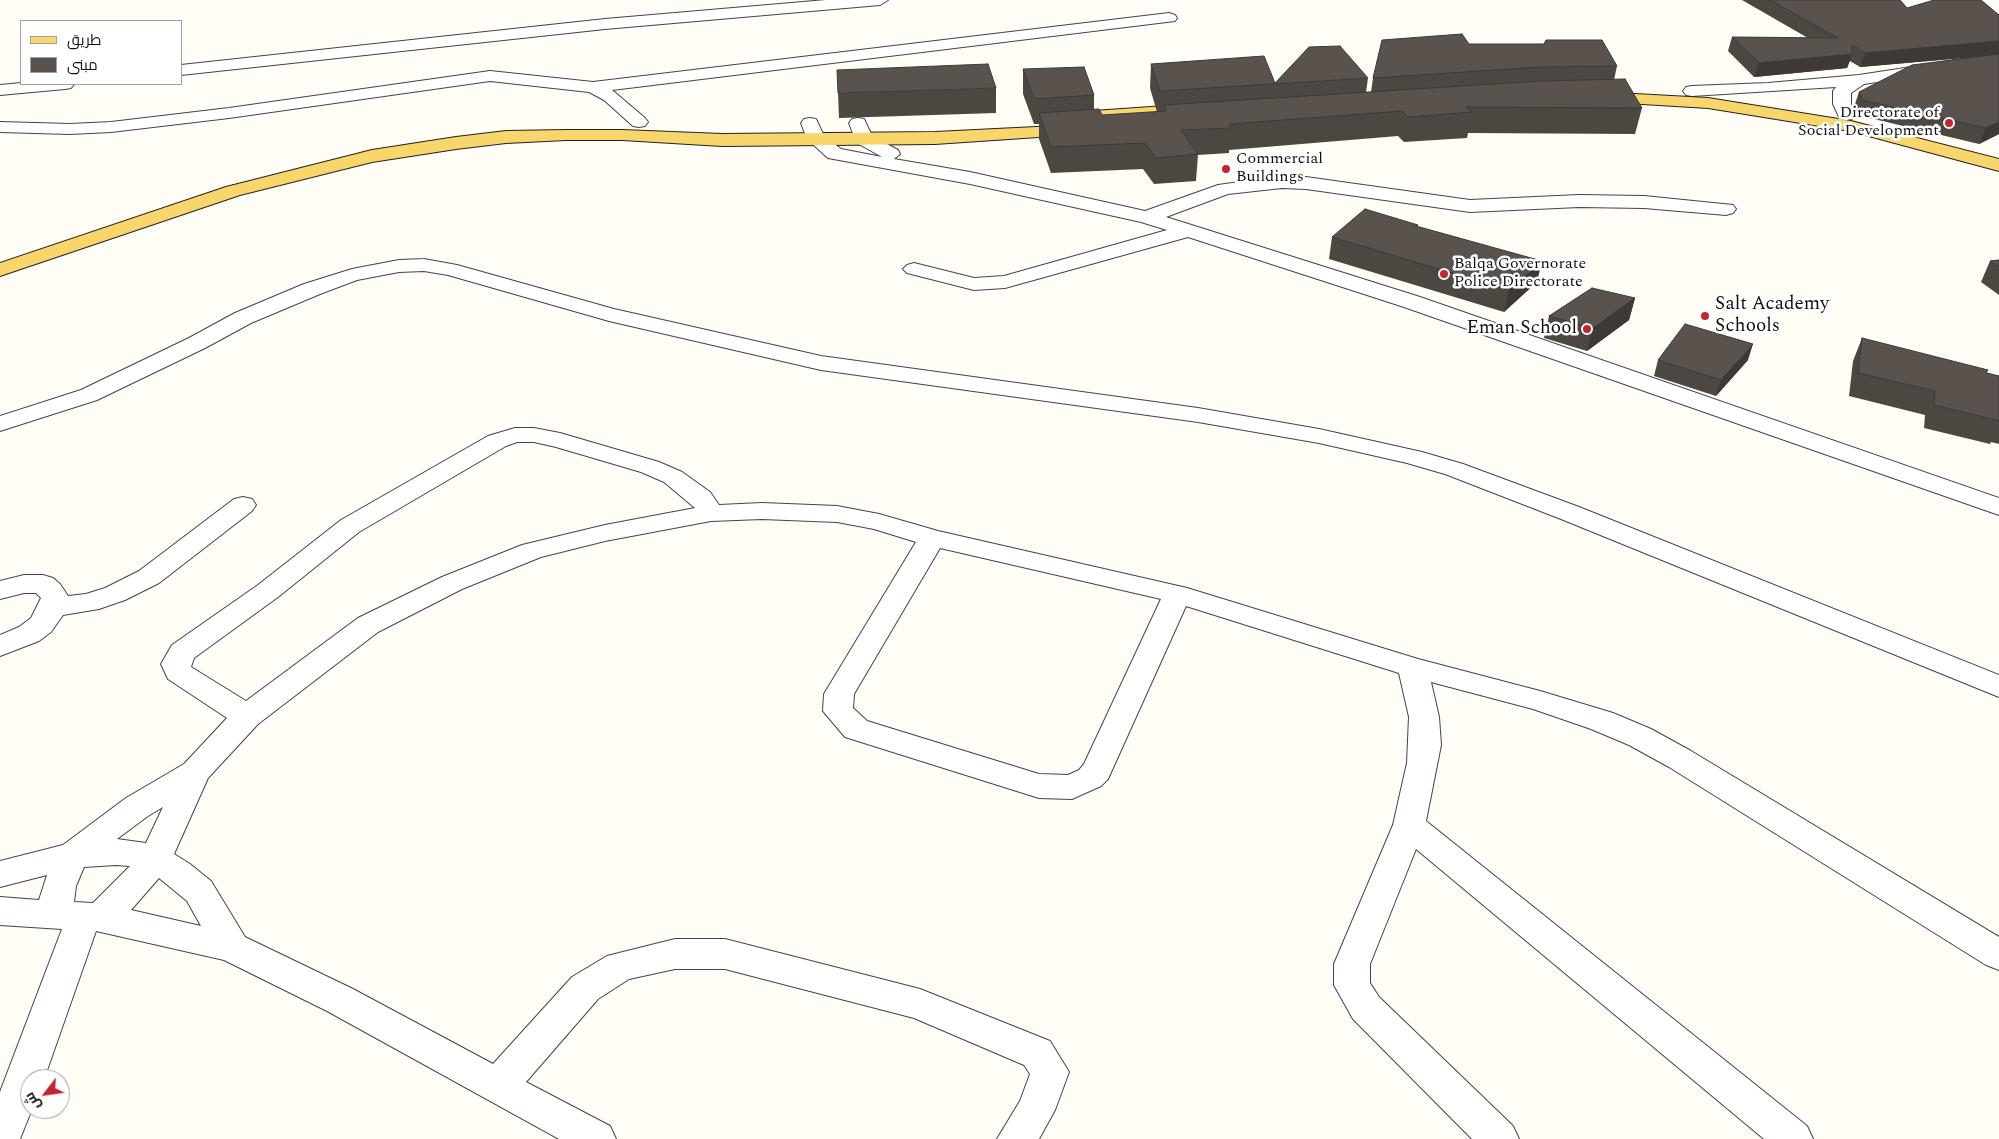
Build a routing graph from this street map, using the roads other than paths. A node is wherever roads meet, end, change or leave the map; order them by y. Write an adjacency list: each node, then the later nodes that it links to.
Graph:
1 (880, 0): 4 (street)
2 (1169, 18): 7 (street)
3 (1999, 61): 5 (street)
4 (182, 70)
5 (1859, 80): 9 (street); 10 (street)
6 (54, 85): 8 (street)
7 (593, 87): 11 (street); 12 (street)
8 (0, 90)
9 (1692, 91): 10 (main road); 20 (main road)
10 (1846, 115): 18 (main road)
11 (639, 122): 13 (main road); 22 (main road)
12 (0, 128)
13 (813, 131): 14 (main road); 16 (main road); 17 (street)
14 (861, 131): 15 (main road); 15 (main road); 19 (street)
15 (935, 138): 19 (main road)
16 (722, 140): 17 (main road); 22 (main road)
17 (836, 154): 21 (street)
18 (1999, 154)
19 (902, 160): 21 (street)
20 (1999, 165)
21 (928, 172): 24 (street)
22 (229, 185): 26 (main road); 28 (main road)
23 (1726, 209): 24 (street)
24 (1146, 217): 25 (street)
25 (1188, 231): 27 (street); 31 (street)
26 (9, 248)
27 (914, 269)
28 (0, 270)
29 (0, 424): 39 (street)
30 (243, 505): 36 (street)
31 (1999, 507)
32 (710, 513): 33 (street); 40 (street); 40 (street)
33 (932, 538): 35 (street); 35 (street)
34 (0, 590): 36 (street)
35 (1177, 594): 38 (street)
36 (52, 607): 37 (street)
37 (0, 646)
38 (1412, 667): 42 (street); 49 (street)
39 (1999, 687)
40 (247, 716): 41 (street)
41 (195, 772): 43 (street); 44 (street)
42 (1409, 825): 54 (street); 55 (street)
43 (73, 856): 44 (street); 45 (street); 47 (street)
44 (155, 859): 47 (street); 48 (street)
45 (0, 874)
46 (0, 911): 47 (street)
47 (80, 916): 48 (street); 51 (street)
48 (232, 947): 50 (street)
49 (1999, 955)
50 (499, 1085): 52 (street); 53 (street)
51 (0, 1139)
52 (596, 1139)
53 (1017, 1139)
54 (1499, 1139)
55 (1793, 1139)

